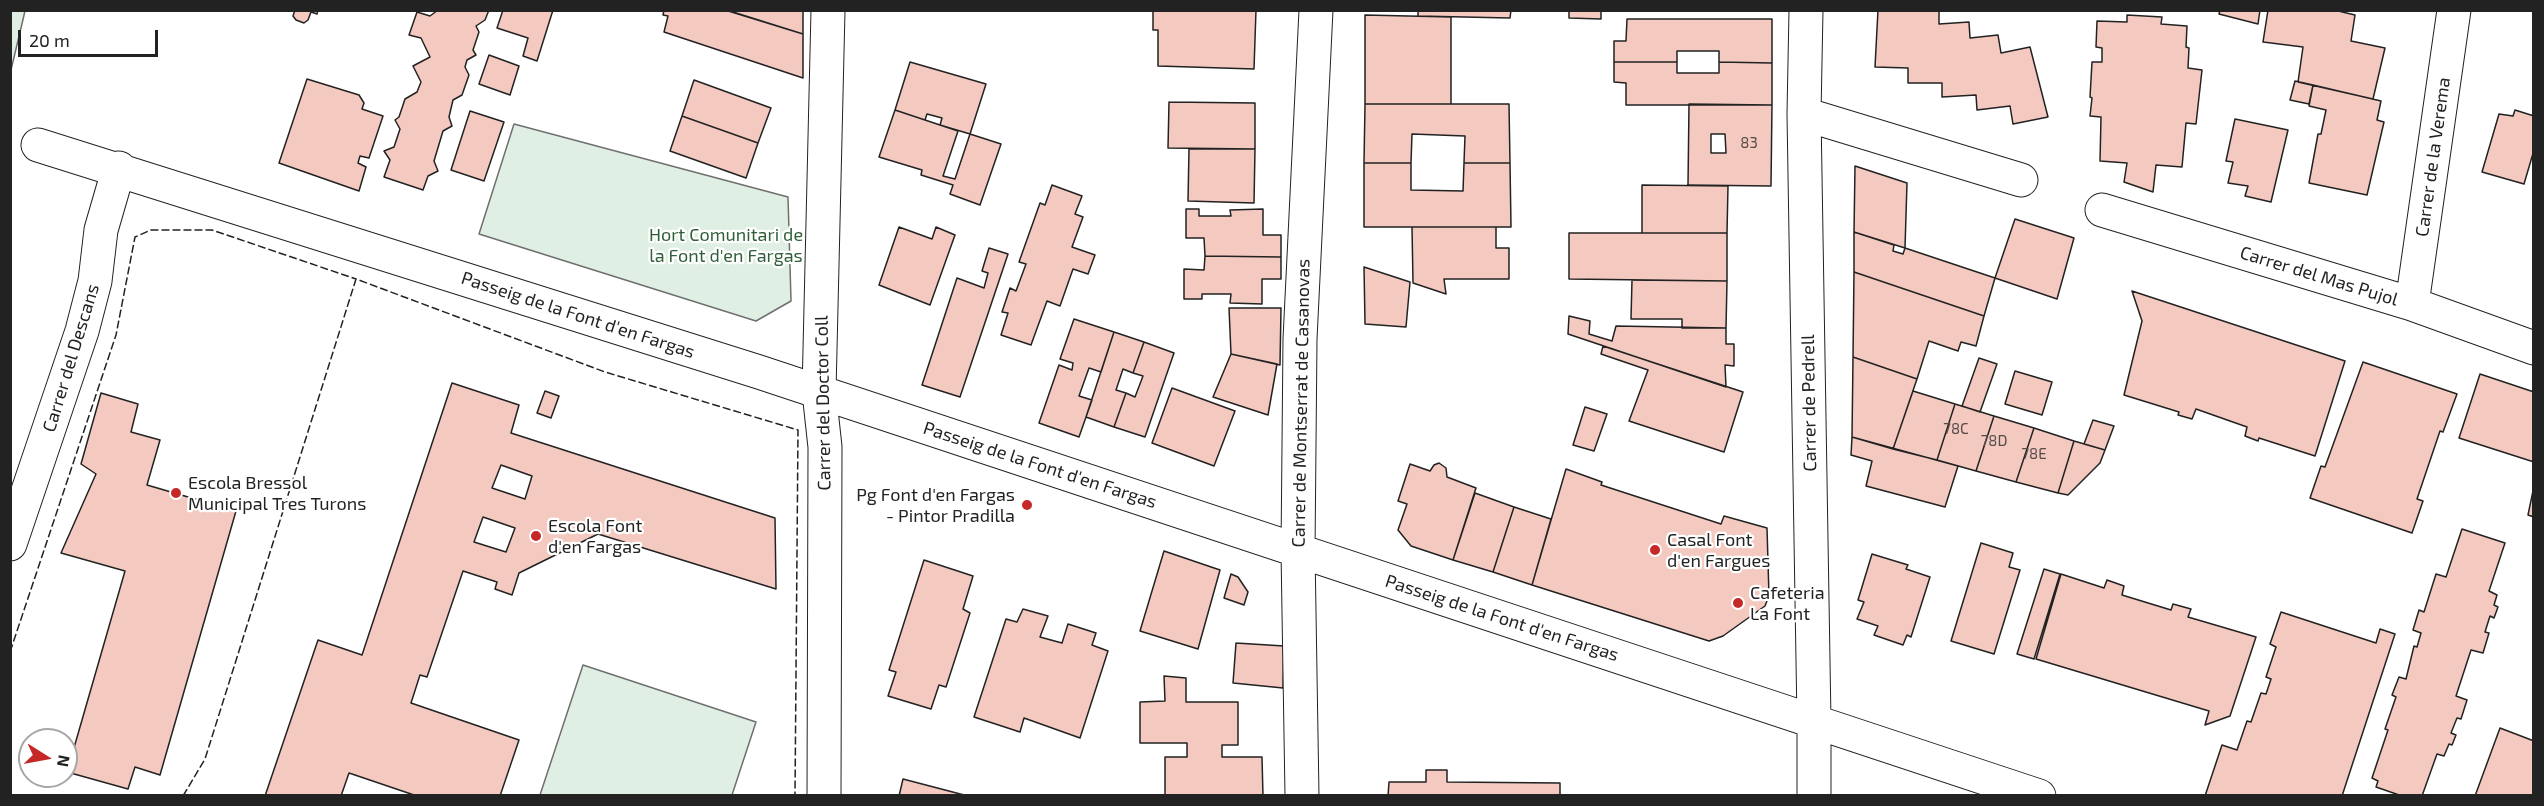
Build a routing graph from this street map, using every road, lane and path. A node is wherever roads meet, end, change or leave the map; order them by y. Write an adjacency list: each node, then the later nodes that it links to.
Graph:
1 (828, 10): 12 (street, Carrer del Doctor Coll)
2 (1316, 10): 14 (street, Carrer de Montserrat de Casanovas)
3 (1806, 10): 5 (street, Carrer de Pedrell)
4 (2454, 10): 10 (street, Carrer de la Verema)
5 (1804, 114): 8 (street); 15 (street, Carrer de Pedrell)
6 (38, 145): 7 (street, Passeig de la Font d'en Fargas)
7 (119, 168): 12 (street, Passeig de la Font d'en Fargas); 13 (street, Carrer del Descans)
8 (2021, 180)
9 (2102, 210): 10 (street, Carrer del Mas Pujol)
10 (2412, 304): 11 (street, Carrer del Mas Pujol)
11 (2534, 348)
12 (819, 392): 14 (street, Passeig de la Font d'en Fargas); 16 (street, Carrer del Doctor Coll)
13 (10, 544)
14 (1298, 551): 15 (street, Passeig de la Font d'en Fargas); 17 (street, Carrer de Montserrat de Casanovas)
15 (1814, 722): 18 (street, Carrer de Pedrell); 19 (street, Passeig de la Font d'en Fargas)
16 (824, 795)
17 (1302, 795)
18 (1814, 795)
19 (2039, 795)

